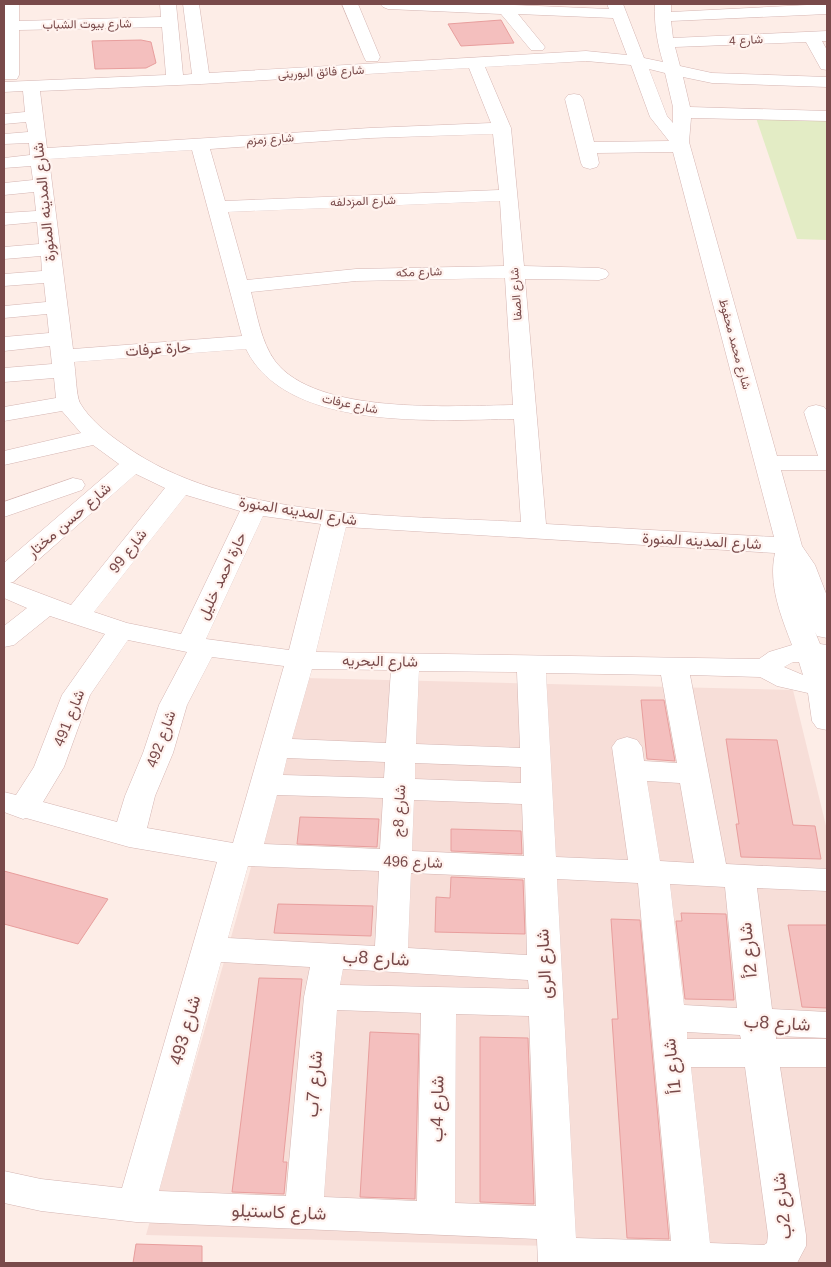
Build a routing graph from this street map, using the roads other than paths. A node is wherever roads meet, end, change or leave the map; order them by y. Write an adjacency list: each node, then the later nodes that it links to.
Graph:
1 (11, 4): 12 (street, شارع المدينه المنورة)
2 (168, 4): 10 (street)
3 (192, 4): 23 (street)
4 (350, 4): 18 (street)
5 (388, 4): 7 (street)
6 (613, 6): 7 (street); 15 (street, شارع محمد محفوظ)
7 (505, 9): 16 (street)
8 (703, 9): 9 (street); 14 (street)
9 (827, 9)
10 (170, 22): 12 (street, شارع بيوت الشباب); 24 (street)
11 (827, 22): 14 (street)
12 (8, 26): 25 (street, شارع المدينه المنورة)
13 (820, 36): 14 (street, شارع 4); 19 (street)
14 (666, 37): 20 (street, شارع فائق البورينى); 26 (street); 29 (street, شارع محمد محفوظ)
15 (630, 41): 16 (street, شارع فائق البورينى); 20 (street, شارع محمد محفوظ)
16 (537, 47): 18 (street, شارع فائق البورينى)
17 (804, 54): 19 (street)
18 (372, 57): 23 (street, شارع فائق البورينى)
19 (825, 57)
20 (638, 62): 22 (street, شارع فائق البورينى); 36 (street, شارع محمد محفوظ)
21 (751, 62): 26 (street)
22 (475, 63): 23 (street, شارع فائق البورينى); 32 (street, شارع الصفا)
23 (201, 74): 24 (street, شارع فائق البورينى)
24 (175, 75): 25 (street, شارع فائق البورينى); 25 (street, شارع فائق البورينى)
25 (12, 81): 34 (street, شارع المدينه المنورة)
26 (759, 81): 27 (street)
27 (827, 82)
28 (574, 99): 36 (street)
29 (681, 112): 30 (street); 36 (street, شارع محمد محفوظ)
30 (827, 116)
31 (4, 118): 34 (street)
32 (502, 128): 35 (street, شارع زمزم); 40 (street, شارع الصفا)
33 (4, 139): 34 (street)
34 (38, 142): 35 (street, شارع زمزم); 37 (street); 38 (street, شارع المدينه المنورة)
35 (200, 144): 41 (street, شارع عرفات)
36 (681, 144): 64 (street, شارع محمد محفوظ)
37 (4, 163)
38 (42, 185): 39 (street); 42 (street, شارع المدينه المنورة)
39 (4, 189)
40 (508, 195): 41 (street, شارع المزدلفه); 46 (street, شارع الصفا)
41 (217, 207): 50 (street, شارع عرفات)
42 (46, 216): 43 (street); 44 (street, شارع المدينه المنورة)
43 (4, 219)
44 (50, 249): 45 (street); 48 (street, شارع المدينه المنورة)
45 (4, 253)
46 (514, 271): 47 (street, شارع مكه); 50 (street, شارع مكه); 58 (street, شارع الصفا)
47 (599, 274)
48 (53, 276): 49 (street); 51 (street, شارع المدينه المنورة)
49 (4, 280)
50 (240, 287): 53 (street, شارع عرفات)
51 (56, 307): 52 (street); 55 (street, شارع المدينه المنورة)
52 (4, 312)
53 (254, 342): 55 (street, حارة عرفات); 58 (street, شارع عرفات)
54 (4, 344): 55 (street)
55 (62, 355): 56 (street); 57 (street, شارع المدينه المنورة)
56 (4, 376)
57 (68, 403): 60 (street); 61 (street, شارع المدينه المنورة)
58 (525, 412): 72 (street, شارع الصفا)
59 (816, 412): 62 (street)
60 (4, 414)
61 (97, 437): 63 (street); 66 (street, شارع المدينه المنورة)
62 (827, 452)
63 (4, 458)
64 (767, 463): 65 (street); 73 (street, شارع محمد محفوظ)
65 (827, 463)
66 (134, 464): 68 (street, شارع المدينه المنورة); 74 (street, شارع حسن مختار)
67 (73, 485): 70 (street)
68 (180, 486): 69 (street, شارع المدينه المنورة); 77 (street, شارع 99)
69 (254, 508): 71 (street, شارع المدينه المنورة); 81 (street, حارة احمد خليل)
70 (4, 510)
71 (335, 519): 72 (street, شارع المدينه المنورة); 83 (street, شارع 493)
72 (534, 531): 73 (street, شارع المدينه المنورة)
73 (789, 546): 79 (street, شارع محمد محفوظ); 82 (street, شارع محمد محفوظ)
74 (4, 576)
75 (4, 589): 76 (street, شارع البحريه)
76 (46, 606): 77 (street, شارع البحريه); 80 (street)
77 (76, 617): 78 (street, شارع البحريه)
78 (121, 630): 81 (street, شارع البحريه); 97 (street, شارع 491)
79 (827, 630)
80 (4, 638)
81 (197, 646): 83 (street, شارع البحريه); 98 (street, شارع 492)
82 (818, 653): 87 (street); 88 (street, شارع محمد محفوظ)
83 (300, 660): 84 (street, شارع البحريه); 90 (street, شارع 493)
84 (405, 662): 85 (street, شارع البحريه); 91 (street, شارع 8ج)
85 (531, 664): 86 (street, شارع البحريه); 92 (street, شارع الرى)
86 (674, 666): 87 (street, شارع البحريه); 93 (street, شارع 2أ)
87 (766, 668): 88 (street)
88 (824, 686): 89 (street, شارع محمد محفوظ)
89 (827, 721)
90 (275, 748): 91 (street); 94 (street, شارع 493)
91 (401, 753): 92 (street); 95 (street, شارع 8ج)
92 (536, 758): 96 (street, شارع الرى)
93 (693, 773): 102 (street, شارع 1أ); 103 (street, شارع 2أ)
94 (265, 784): 95 (street); 99 (street, شارع 493)
95 (400, 789): 96 (street); 100 (street, شارع 8ج)
96 (537, 794): 101 (street, شارع الرى)
97 (13, 806): 98 (street, شارع 496)
98 (129, 836): 99 (street, شارع 496)
99 (240, 855): 100 (street, شارع 496); 105 (street, شارع 493)
100 (397, 862): 101 (street, شارع 496); 107 (street, شارع 8ج)
101 (540, 868): 102 (street, شارع 496); 108 (street, شارع الرى)
102 (650, 872): 103 (street, شارع 496); 112 (street, شارع 1أ)
103 (726, 876): 104 (street, شارع 496); 114 (street, شارع 2أ)
104 (827, 880)
105 (208, 949): 106 (street, شارع 8ب); 118 (street, شارع 493)
106 (332, 956): 107 (street, شارع 8ب); 109 (street, شارع 7ب)
107 (391, 959): 108 (street, شارع 8ب)
108 (544, 968): 111 (street, شارع الرى)
109 (321, 997): 110 (street); 119 (street, شارع 7ب)
110 (439, 1000): 111 (street); 120 (street, شارع 4ب)
111 (546, 1003): 121 (street, شارع الرى)
112 (667, 1018): 114 (street, شارع 8ب); 115 (street, شارع 1أ)
113 (827, 1025): 114 (street, شارع 8ب)
114 (759, 1038): 115 (street); 116 (street); 122 (street, شارع 2ب)
115 (671, 1053): 122 (street, شارع 1أ)
116 (827, 1053)
117 (4, 1187): 118 (street, شارع كاستيلو)
118 (136, 1206): 119 (street, شارع كاستيلو)
119 (304, 1213): 120 (street, شارع كاستيلو)
120 (436, 1218): 121 (street, شارع كاستيلو)
121 (558, 1247): 122 (street, شارع 2ب)
122 (692, 1259)

